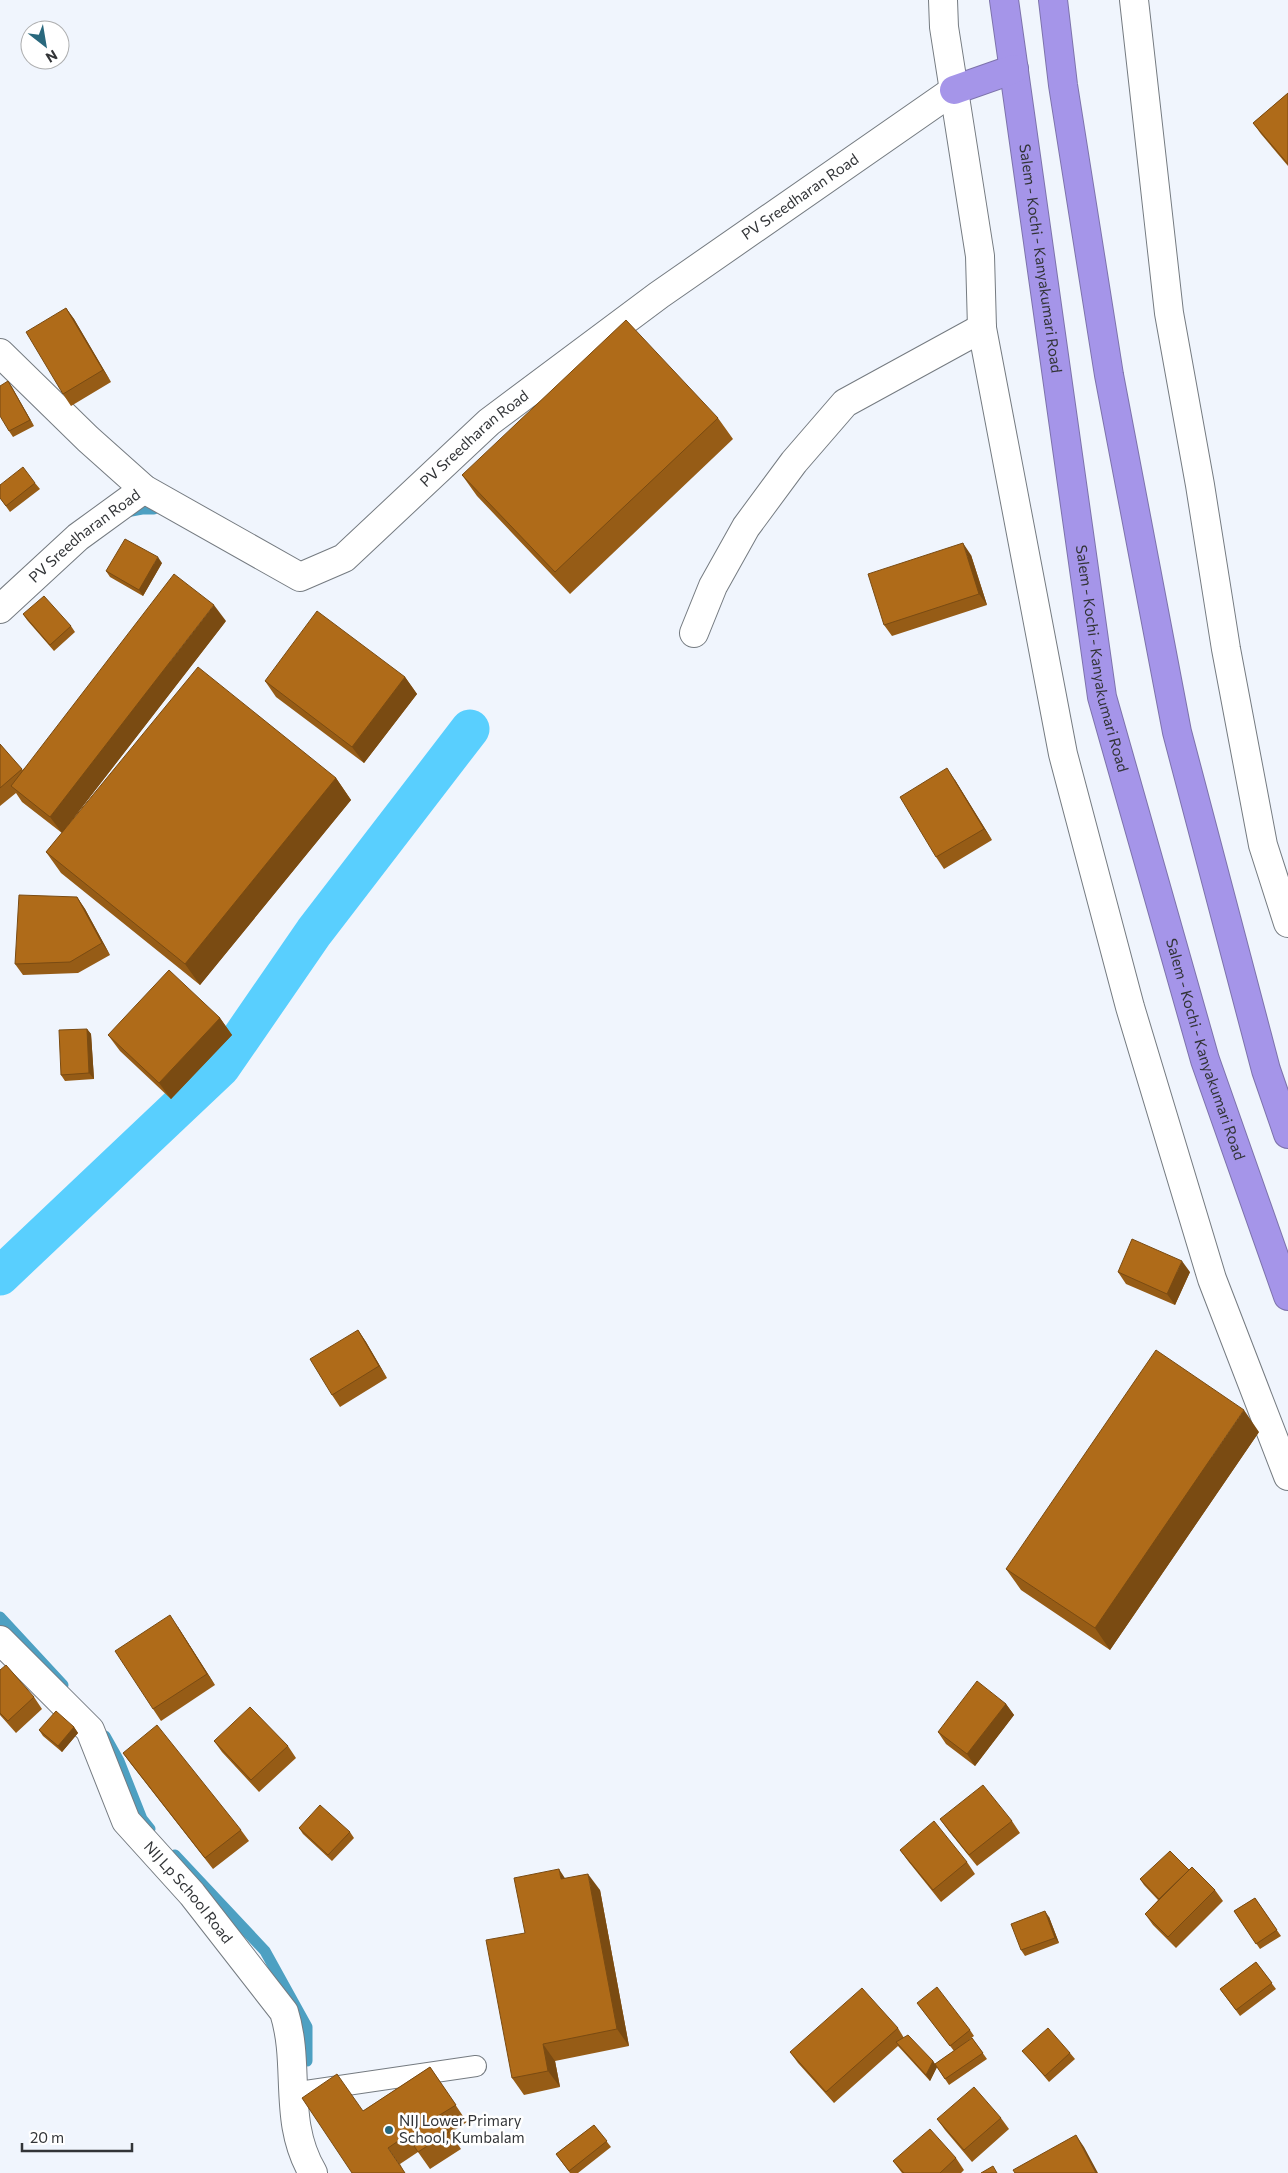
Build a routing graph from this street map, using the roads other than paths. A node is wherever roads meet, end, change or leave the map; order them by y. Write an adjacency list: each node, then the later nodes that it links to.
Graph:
1 (943, 0): 6 (street)
2 (1004, 0): 5 (highway, Salem - Kochi - Kanyakumari Road)
3 (1053, 0): 13 (highway)
4 (1134, 0): 12 (street)
5 (1014, 70): 6 (highway); 14 (highway, Salem - Kochi - Kanyakumari Road)
6 (954, 90): 7 (street); 9 (street, PV Sreedharan Road)
7 (982, 328): 11 (street); 15 (street)
8 (0, 354): 9 (street)
9 (144, 489): 10 (street, PV Sreedharan Road)
10 (0, 609)
11 (694, 634)
12 (1288, 923)
13 (1288, 1134)
14 (1288, 1296)
15 (1288, 1476)
16 (0, 1640): 18 (street, NIJ Lp School Road)
17 (476, 2066): 18 (lane)
18 (292, 2093): 19 (street, NIJ Lp School Road)
19 (312, 2173)

